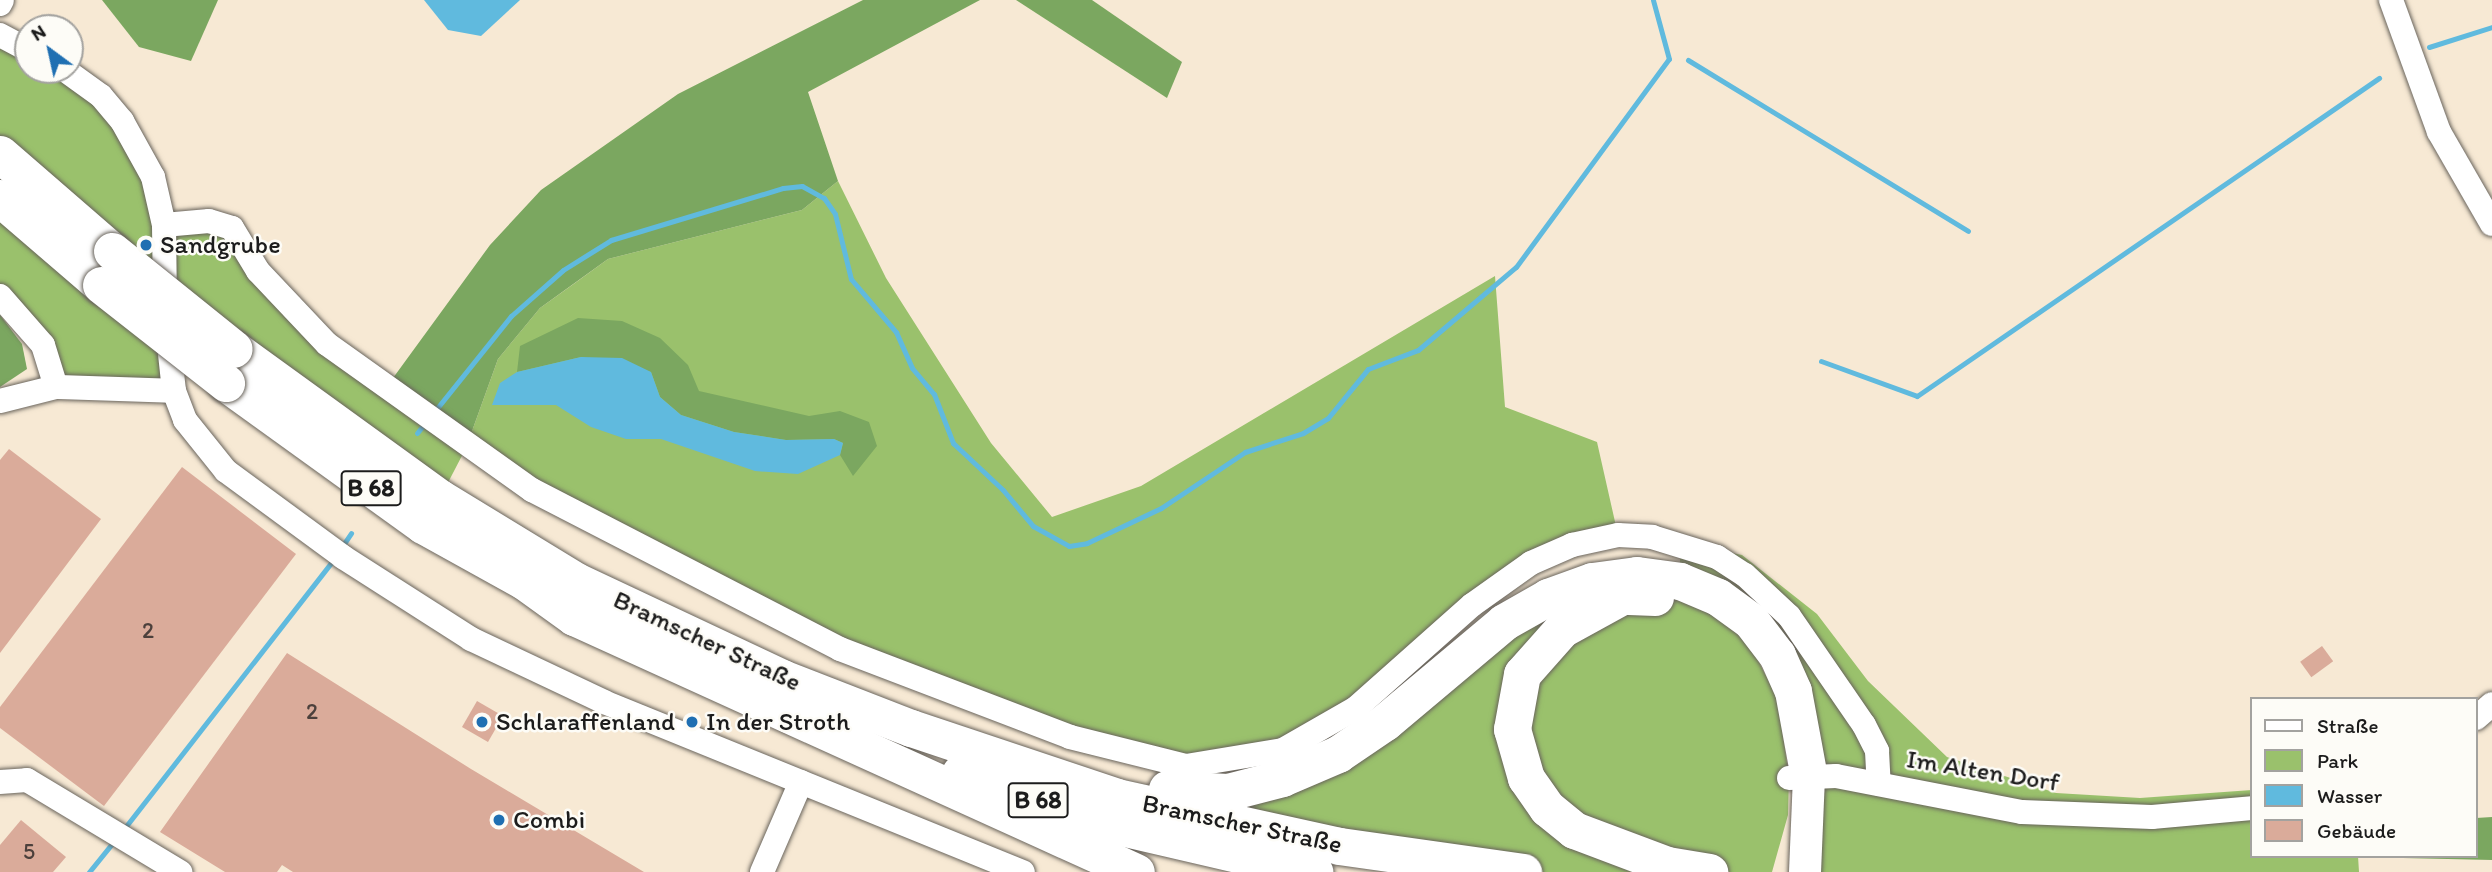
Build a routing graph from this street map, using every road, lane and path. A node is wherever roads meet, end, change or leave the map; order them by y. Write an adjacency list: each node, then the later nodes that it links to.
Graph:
1 (2391, 0): 5 (street)
2 (84, 84): 6 (street)
3 (0, 154): 7 (highway, B 68)
4 (0, 198): 7 (highway, B 68)
5 (2492, 224)
6 (164, 225): 11 (street); 20 (street)
7 (107, 268): 9 (highway, B 68, bridge)
8 (0, 296): 10 (street)
9 (230, 366): 14 (highway, B 68); 16 (highway, Bramscher Straße / B 68)
10 (56, 387): 11 (street); 12 (street)
11 (174, 391): 19 (street)
12 (0, 401)
13 (2492, 704): 15 (street)
14 (767, 708): 26 (highway); 27 (highway, B 68)
15 (2478, 716)
16 (1057, 777): 17 (highway); 28 (highway, Bramscher Straße / B 68)
17 (1799, 777): 20 (street, Im Alten Dorf); 22 (main road); 29 (highway)
18 (0, 782): 23 (street)
19 (801, 782): 24 (street); 25 (street)
20 (1879, 784): 21 (street, Im Alten Dorf)
21 (2250, 808)
22 (1799, 815): 30 (main road); 31 (main road)
23 (180, 872)
24 (762, 872)
25 (1023, 872)
26 (1136, 872)
27 (1314, 872)
28 (1523, 872)
29 (1709, 872)
30 (1783, 872)
31 (1805, 872)

